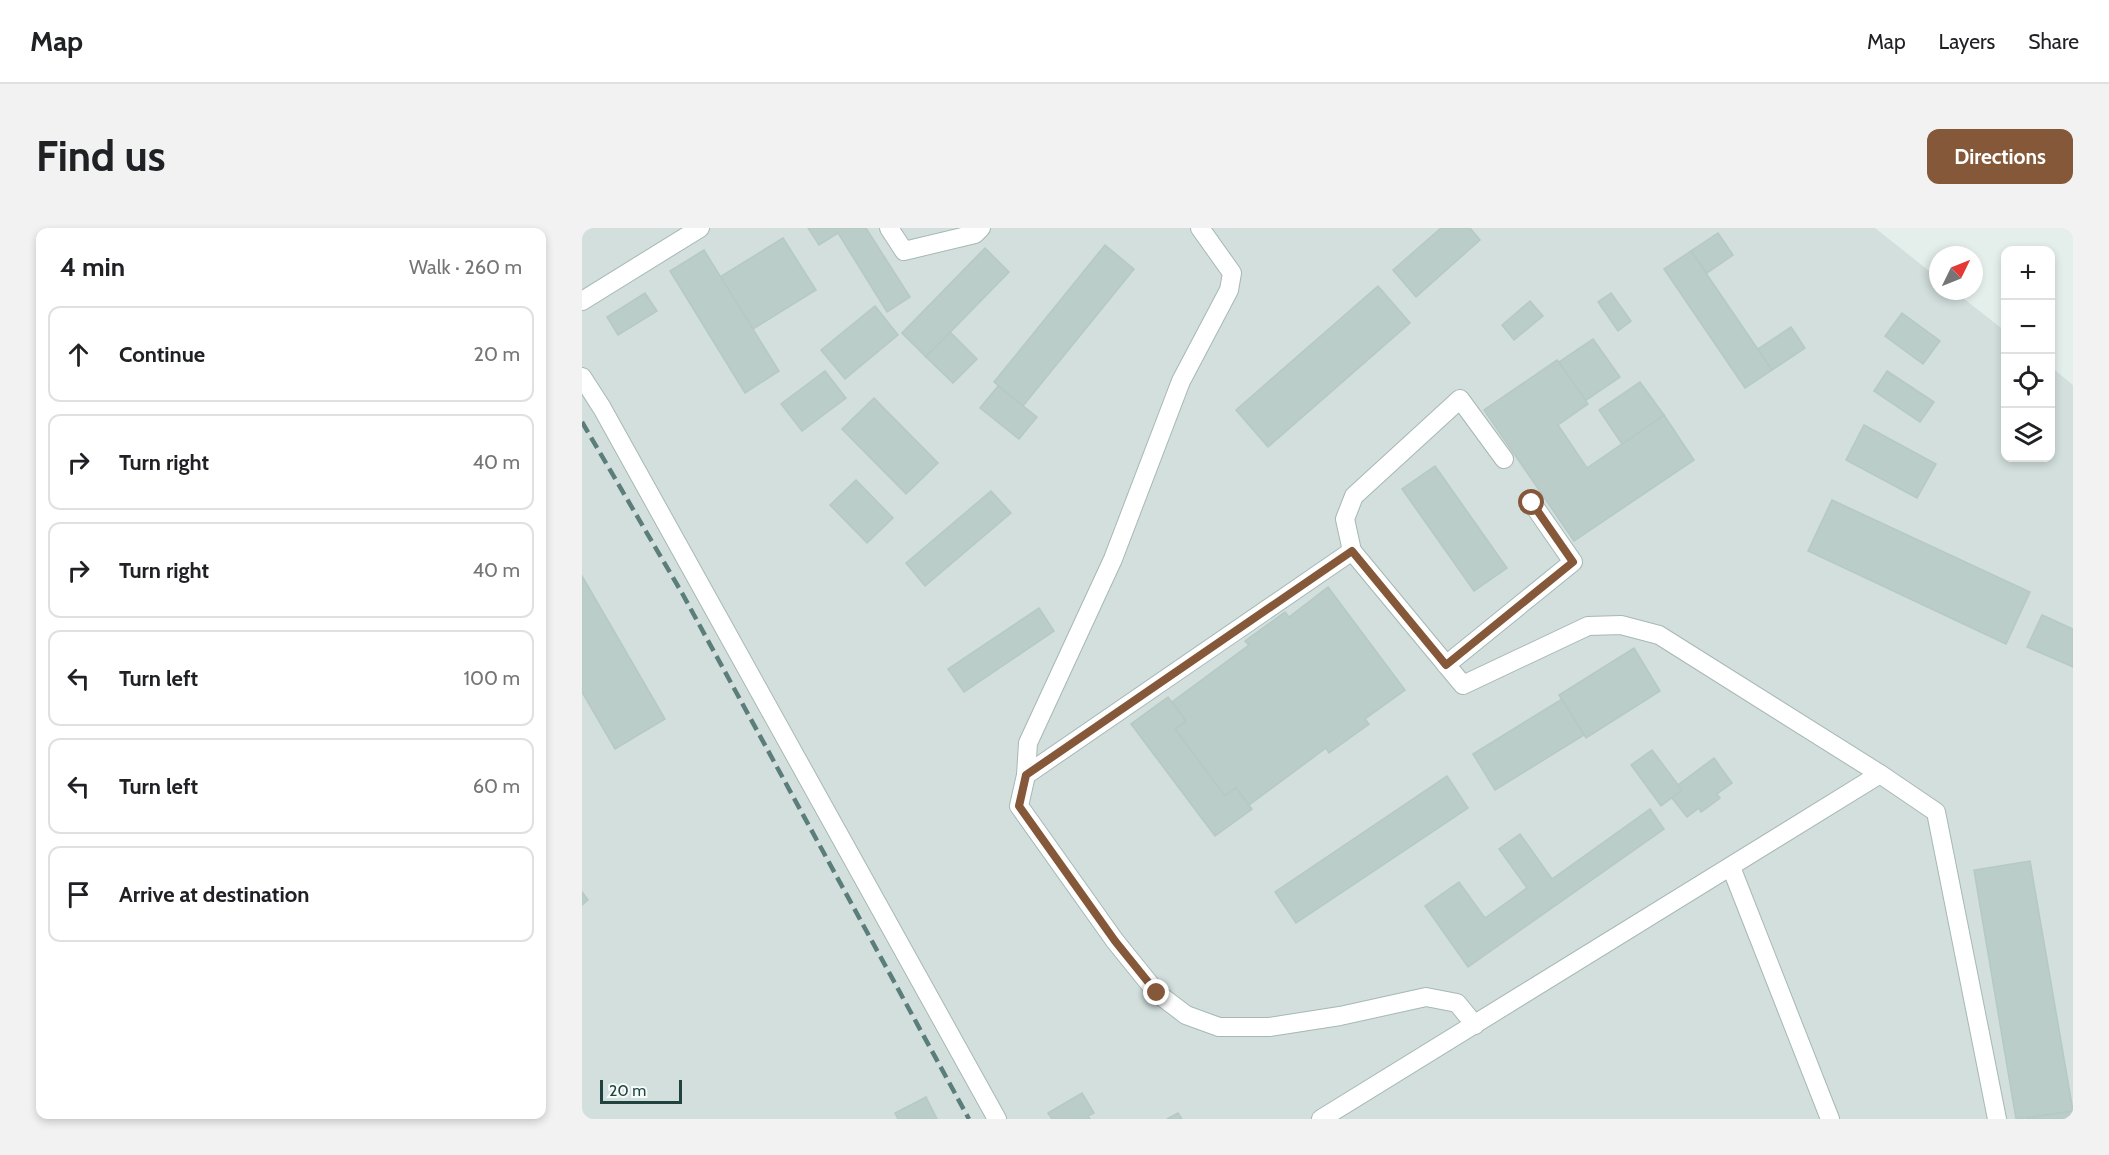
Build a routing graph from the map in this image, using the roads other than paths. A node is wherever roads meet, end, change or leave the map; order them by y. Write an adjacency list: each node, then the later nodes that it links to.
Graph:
1 (700, 228): 5 (street)
2 (889, 228): 3 (street)
3 (981, 228)
4 (1200, 228): 12 (street)
5 (582, 301)
6 (582, 377): 15 (street)
7 (1504, 459): 9 (street)
8 (1532, 503): 10 (street)
9 (1352, 551): 10 (street); 12 (street)
10 (1446, 665): 11 (street)
11 (1880, 774): 13 (street); 18 (street)
12 (1026, 775): 14 (street)
13 (1731, 867): 14 (street); 17 (street)
14 (1475, 1025): 16 (street)
15 (997, 1119)
16 (1321, 1119)
17 (1830, 1119)
18 (1996, 1119)

